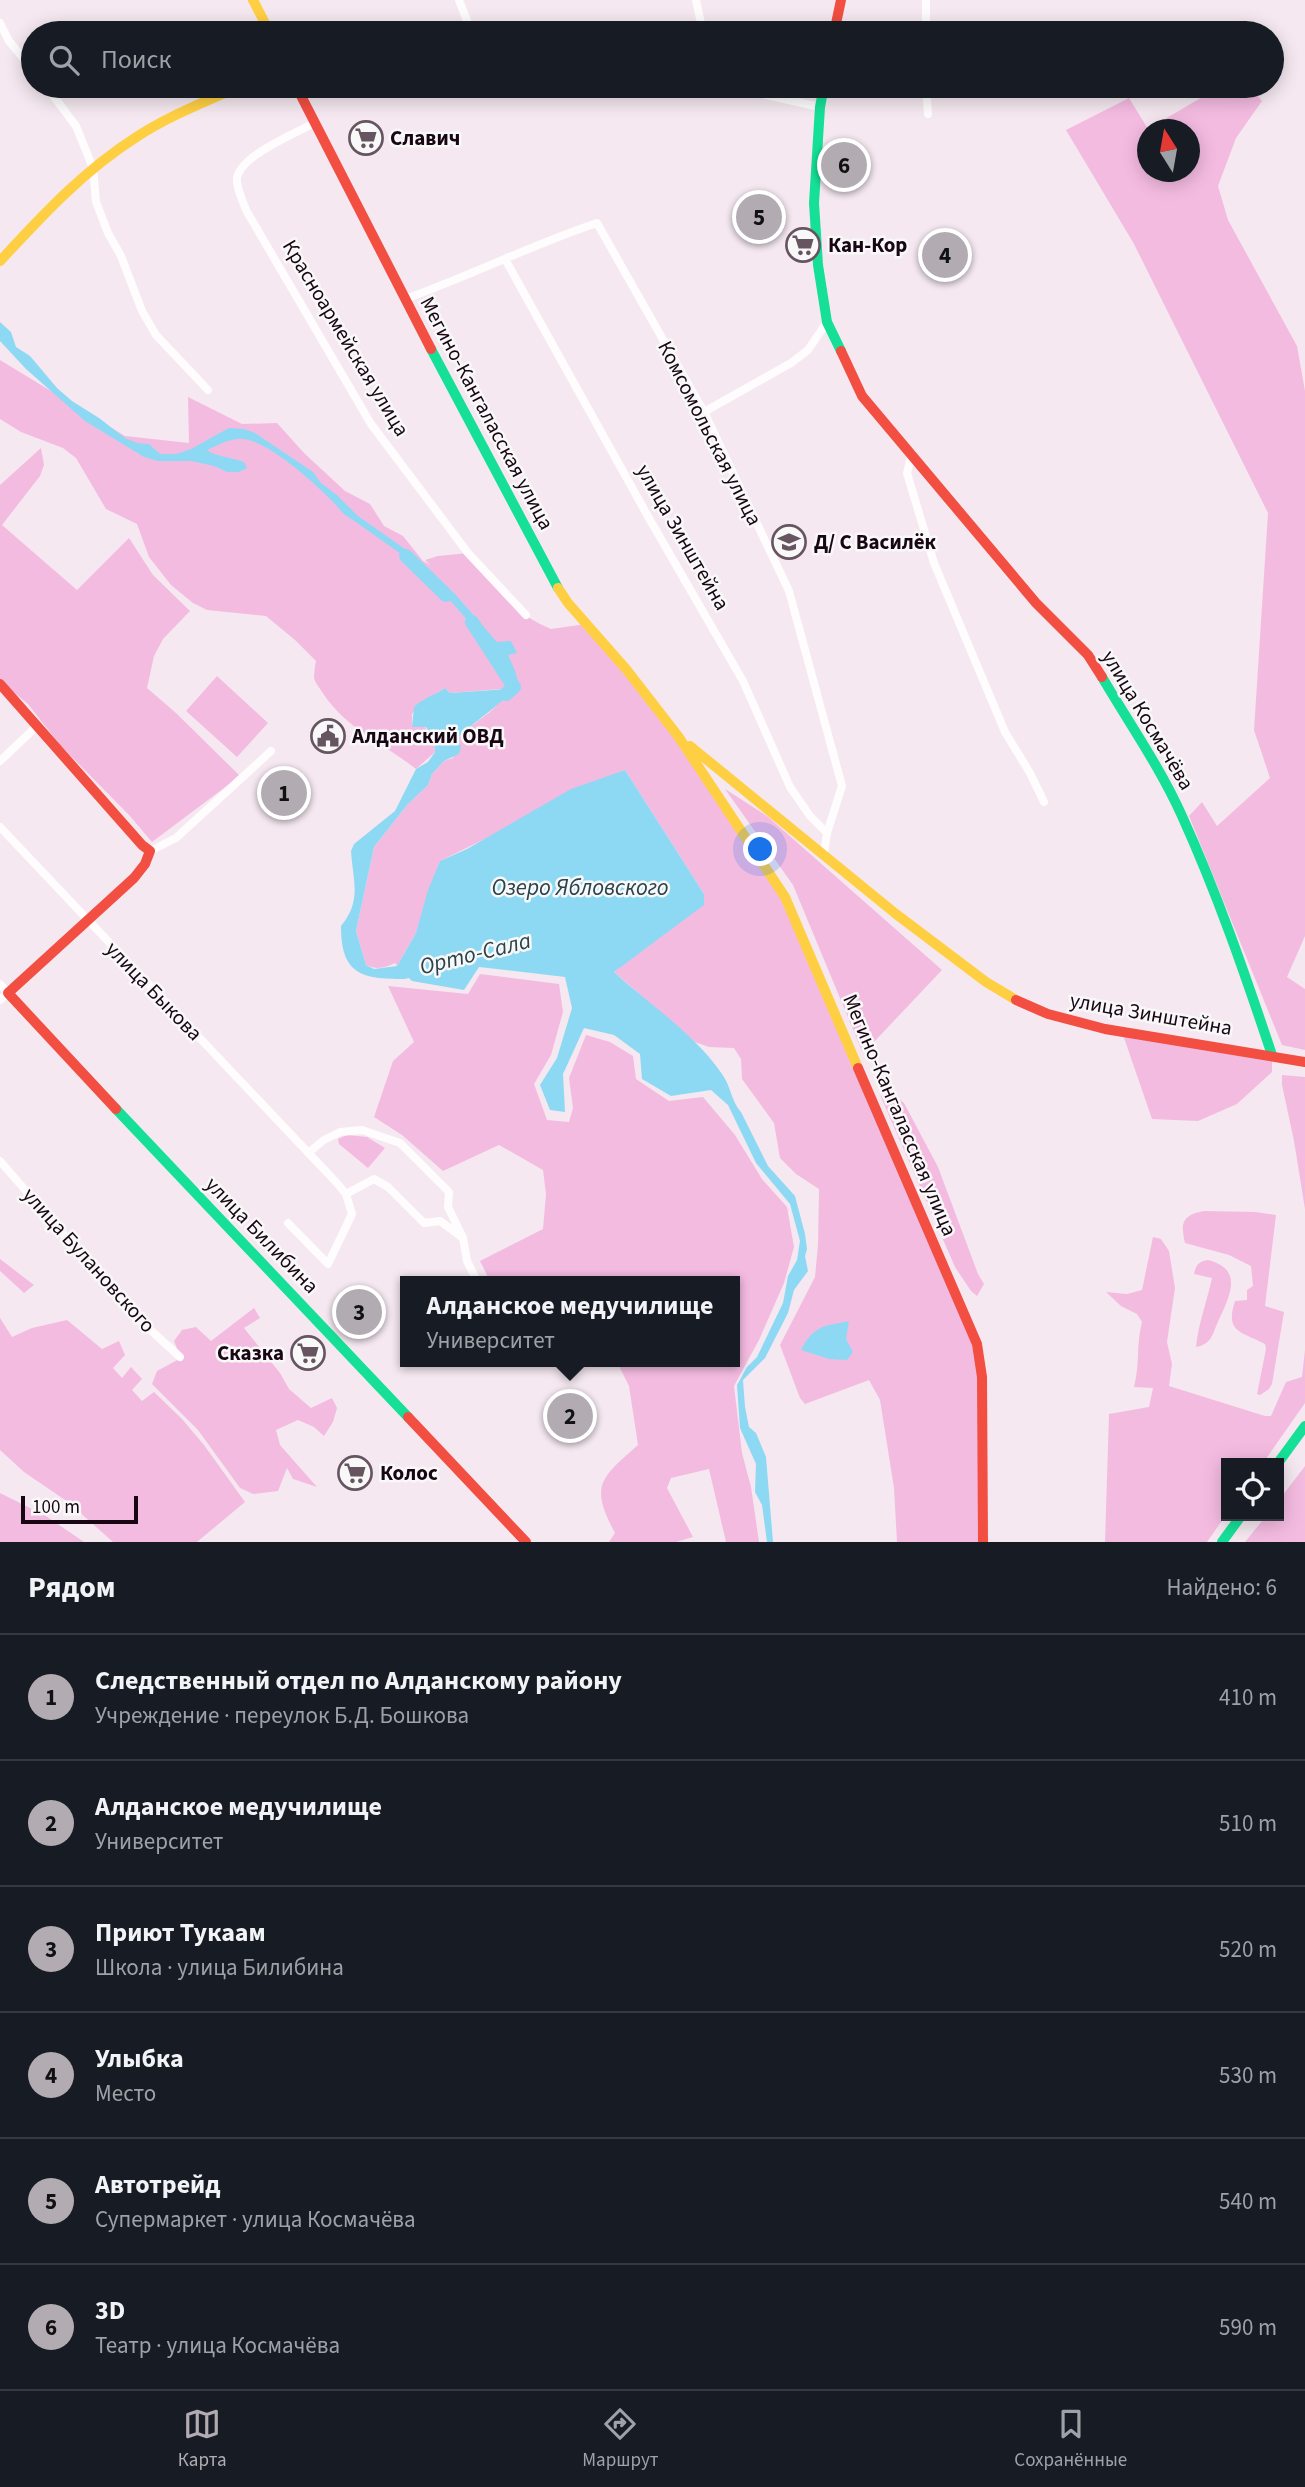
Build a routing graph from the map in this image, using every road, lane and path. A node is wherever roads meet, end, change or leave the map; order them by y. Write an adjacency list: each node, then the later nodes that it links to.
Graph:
1 (253, 0): 6 (main road)
2 (459, 0): 7 (street)
3 (696, 0): 8 (street)
4 (841, 0): 9 (main road)
5 (926, 0): 10 (street)
6 (264, 21)
7 (468, 21)
8 (700, 21)
9 (837, 21)
10 (926, 21)
11 (0, 23): 12 (street)
12 (21, 56)
13 (55, 98): 22 (street)
14 (215, 98): 22 (main road)
15 (302, 98): 21 (main road, Мегино-Кангаласская улица)
16 (780, 98): 19 (street)
17 (822, 98): 19 (main road, улица Космачёва)
18 (927, 98): 20 (street)
19 (820, 107): 26 (main road, улица Космачёва)
20 (928, 114)
21 (314, 123): 25 (main road, Мегино-Кангаласская улица); 30 (street, Красноармейская улица)
22 (93, 168): 24 (main road); 27 (street)
23 (505, 259): 25 (street); 28 (street, Комсомольская улица); 38 (street, улица Зинштейна)
24 (0, 261)
25 (405, 299): 33 (main road, Мегино-Кангаласская улица)
26 (827, 321): 28 (street); 29 (main road, улица Космачёва)
27 (208, 390)
28 (704, 412): 38 (street, Комсомольская улица)
29 (912, 453): 36 (street); 43 (main road, улица Космачёва)
30 (526, 615)
31 (0, 684): 32 (main road)
32 (37, 726): 35 (street); 39 (main road)
33 (678, 736): 40 (main road, Мегино-Кангаласская улица); 56 (main road, Мегино-Кангаласская улица)
34 (271, 751): 39 (street)
35 (0, 761)
36 (1044, 802)
37 (0, 827): 41 (street, улица Быкова)
38 (827, 833): 40 (street, Комсомольская улица)
39 (150, 851): 41 (main road)
40 (824, 853): 43 (main road, улица Зинштейна)
41 (87, 921): 42 (main road); 45 (street, улица Быкова)
42 (3, 992): 55 (main road, улица Билибина)
43 (1272, 1055): 44 (main road, улица Зинштейна)
44 (1305, 1062)
45 (308, 1153): 47 (street, улица Быкова); 49 (street)
46 (0, 1161): 51 (street, улица Булановского)
47 (346, 1194): 48 (street); 49 (street)
48 (288, 1223)
49 (463, 1238): 50 (street)
50 (474, 1276)
51 (180, 1357)
52 (1305, 1426): 53 (main road)
53 (1282, 1458)
54 (1237, 1521): 57 (main road)
55 (526, 1542)
56 (983, 1542)
57 (1222, 1542)

